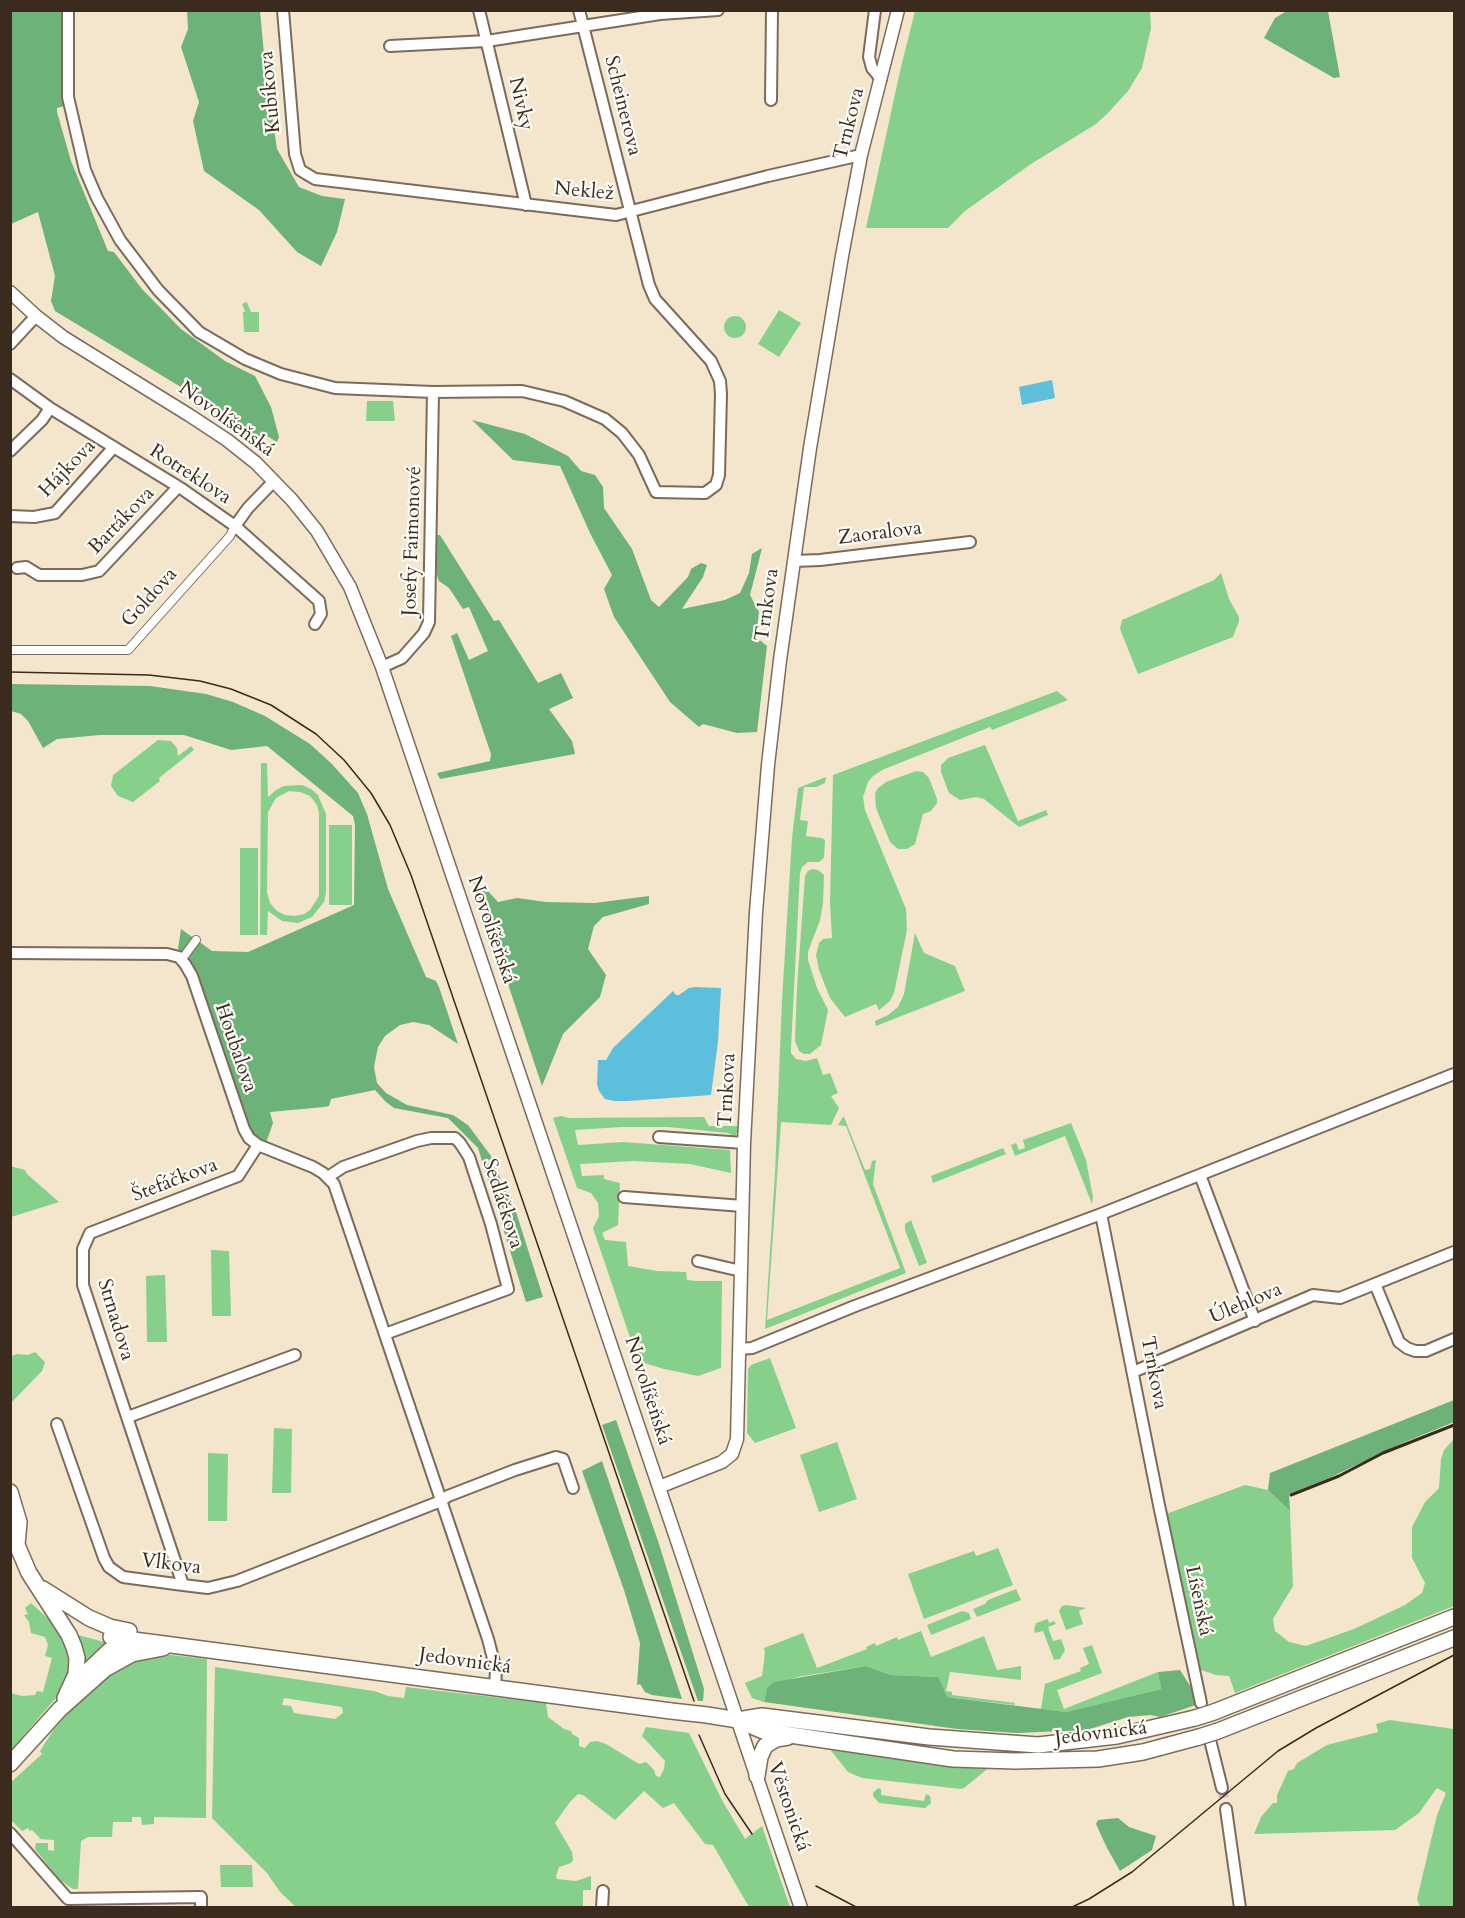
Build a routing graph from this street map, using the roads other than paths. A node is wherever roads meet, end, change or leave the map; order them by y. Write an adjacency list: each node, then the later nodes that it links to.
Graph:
1 (68, 10): 23 (street)
2 (283, 10): 16 (street, Kubíkova)
3 (479, 10): 11 (street, Nivky)
4 (579, 10): 10 (street, Scheinerova)
5 (718, 10): 9 (street)
6 (772, 10): 14 (street)
7 (874, 10): 13 (street, Trnkova)
8 (898, 10): 13 (street, Trnkova)
9 (660, 12): 10 (street)
10 (583, 27): 11 (street); 18 (street, Scheinerova)
11 (487, 41): 12 (street); 17 (street, Nivky)
12 (390, 46)
13 (881, 79): 15 (street, Trnkova)
14 (771, 100)
15 (861, 155): 18 (street, Neklež); 32 (street, Trnkova)
16 (300, 170): 17 (street, Neklež)
17 (526, 205): 18 (street, Neklež)
18 (631, 211): 23 (street)
19 (10, 291): 20 (street, Novolíšeňská)
20 (36, 316): 21 (street); 27 (street, Novolíšeňská)
21 (10, 344)
22 (10, 379): 24 (street, Rotreklova)
23 (433, 392): 36 (street, Josefy Faimonové)
24 (50, 408): 25 (street, Rotreklova); 26 (street)
25 (114, 447): 28 (street, Rotreklova); 29 (street, Hájkova)
26 (10, 451)
27 (274, 481): 30 (street, Goldova); 36 (street, Novolíšeňská)
28 (178, 487): 30 (street, Rotreklova); 33 (street, Bartákova)
29 (10, 516)
30 (235, 526): 34 (street, Rotreklova); 35 (street, Goldova)
31 (970, 542): 32 (street, Zaoralova)
32 (794, 561): 42 (street, Trnkova)
33 (17, 568)
34 (315, 624)
35 (10, 650)
36 (382, 667): 62 (street, Novolíšeňská)
37 (196, 940): 39 (street)
38 (10, 953): 39 (street)
39 (182, 959): 43 (street, Houbalova)
40 (1455, 1074): 44 (street)
41 (659, 1137): 42 (street, Trnkova)
42 (744, 1143): 47 (street, Trnkova)
43 (258, 1145): 45 (street); 49 (street, Štefáčkova)
44 (1200, 1175): 48 (street); 54 (street)
45 (328, 1178): 55 (street); 55 (street, Sedláčkova)
46 (624, 1197): 47 (street)
47 (743, 1206): 52 (street, Trnkova)
48 (1101, 1214): 57 (street); 59 (street, Trnkova)
49 (90, 1233): 60 (street, Strnadova)
50 (1455, 1252): 53 (street, Úlehlova)
51 (698, 1262): 52 (street)
52 (741, 1271): 57 (street, Trnkova)
53 (1375, 1284): 54 (street, Úlehlova); 56 (street)
54 (1255, 1321): 59 (street, Úlehlova)
55 (385, 1334): 65 (street)
56 (1455, 1340)
57 (739, 1349): 62 (street, Trnkova)
58 (295, 1355): 60 (street)
59 (1133, 1372): 66 (street, Trnkova)
60 (128, 1417): 69 (street, Strnadova)
61 (57, 1424): 69 (street, Vlkova)
62 (659, 1487): 78 (street, Novolíšeňská)
63 (573, 1488): 65 (street)
64 (10, 1492): 67 (main road, Jedovnická)
65 (441, 1501): 69 (street, Vlkova); 75 (street)
66 (1159, 1505): 77 (street, Líšeňská)
67 (14, 1540): 68 (main road, Jedovnická)
68 (36, 1585): 72 (main road, Jedovnická); 73 (main road, Jedovnická); 76 (main road, Jedovnická)
69 (183, 1585)
70 (1455, 1617): 77 (main road, Jedovnická)
71 (1455, 1638): 80 (main road, Jedovnická)
72 (124, 1640): 73 (main road, Jedovnická); 74 (main road); 76 (main road)
73 (187, 1646): 74 (main road); 75 (main road, Jedovnická)
74 (105, 1669): 76 (main road)
75 (495, 1687): 78 (main road, Jedovnická, bridge)
76 (60, 1709): 81 (main road)
77 (1204, 1711): 78 (main road, Jedovnická)
78 (738, 1720): 79 (main road, Jedovnická); 82 (street, Věstonická)
79 (798, 1736): 80 (main road, Jedovnická); 82 (main road)
80 (1209, 1736): 83 (street)
81 (10, 1764)
82 (757, 1776): 90 (street, Věstonická)
83 (1222, 1788)
84 (1226, 1809): 91 (street)
85 (10, 1833): 88 (street)
86 (603, 1891): 89 (street)
87 (201, 1902): 88 (street)
88 (68, 1903)
89 (603, 1908)
90 (801, 1908)
91 (1240, 1908)

